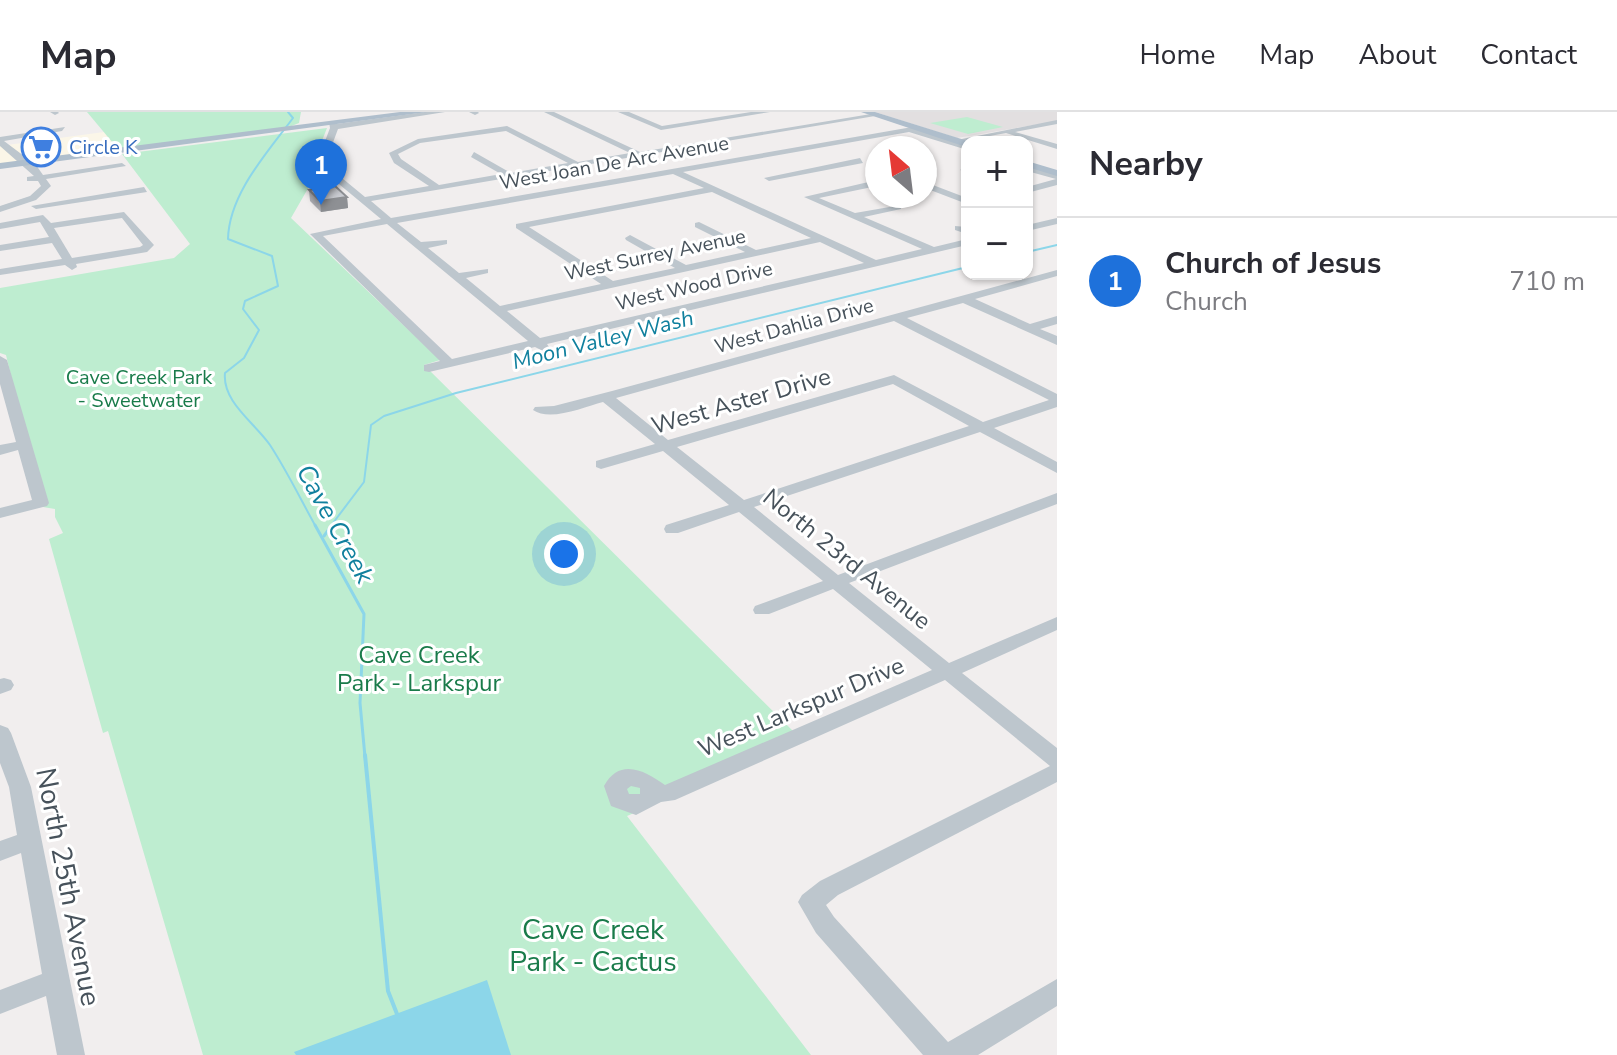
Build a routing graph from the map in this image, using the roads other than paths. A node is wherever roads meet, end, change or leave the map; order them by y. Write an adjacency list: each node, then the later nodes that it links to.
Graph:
1 (422, 112): 9 (main road)
2 (441, 112): 9 (street)
3 (548, 112): 21 (street)
4 (622, 112): 5 (street)
5 (766, 112)
6 (856, 112): 7 (street)
7 (871, 115): 11 (main road); 21 (street)
8 (1057, 122): 12 (street)
9 (333, 125): 22 (main road); 40 (street)
10 (62, 129): 14 (street)
11 (911, 129): 15 (main road); 17 (street, West Joan De Arc Avenue)
12 (1005, 132): 13 (street); 18 (street)
13 (990, 136)
14 (0, 140): 22 (street)
15 (961, 142)
16 (961, 144): 19 (street)
17 (819, 146): 28 (street, West Joan De Arc Avenue); 32 (street)
18 (1057, 147)
19 (939, 148)
20 (474, 155): 29 (street)
21 (640, 155): 23 (street); 28 (street)
22 (27, 164): 26 (main road); 31 (street)
23 (578, 165): 29 (street); 34 (street)
24 (122, 166): 27 (street)
25 (1033, 166): 30 (main road)
26 (0, 168)
27 (98, 169): 31 (street); 38 (street)
28 (675, 171): 35 (street); 46 (street, West Joan De Arc Avenue)
29 (510, 176): 34 (street)
30 (1057, 177)
31 (35, 178): 41 (street)
32 (769, 178)
33 (865, 185): 45 (street)
34 (438, 188): 40 (street)
35 (715, 189): 54 (street); 68 (street)
36 (144, 190): 38 (street)
37 (937, 190): 39 (street)
38 (118, 193): 42 (street)
39 (961, 199)
40 (362, 200): 46 (street)
41 (20, 203): 42 (street); 44 (street)
42 (36, 206): 48 (street)
43 (893, 208): 45 (street)
44 (0, 209)
45 (853, 216): 59 (street)
46 (387, 221): 57 (street); 77 (street, West Joan De Arc Avenue)
47 (1057, 221): 51 (street)
48 (46, 222): 49 (street); 53 (street); 61 (street)
49 (0, 224)
50 (699, 225): 60 (street)
51 (1033, 225)
52 (630, 238): 63 (street)
53 (56, 239): 58 (street); 61 (street)
54 (821, 239): 60 (street, West Surrey Avenue); 62 (street)
55 (443, 242): 57 (street)
56 (961, 243): 59 (street, West Wood Drive)
57 (419, 246): 67 (street)
58 (0, 248)
59 (933, 250): 62 (street, West Wood Drive)
60 (756, 254): 63 (street, West Surrey Avenue)
61 (69, 263): 65 (street)
62 (875, 264): 75 (street, West Wood Drive)
63 (685, 269): 68 (street, West Surrey Avenue)
64 (484, 271): 67 (street)
65 (0, 272)
66 (1057, 273): 69 (street, West Dahlia Drive)
67 (456, 277): 70 (street)
68 (611, 285): 70 (street, West Surrey Avenue)
69 (962, 298): 71 (street, West Dahlia Drive); 73 (street)
70 (497, 310): 75 (street)
71 (897, 318): 80 (street, West Dahlia Drive); 81 (street)
72 (1057, 320): 73 (street)
73 (1029, 328): 74 (street)
74 (1057, 341)
75 (542, 346): 77 (street, West Wood Drive)
76 (0, 360): 79 (street)
77 (450, 364): 78 (street, West Wood Drive)
78 (429, 368)
79 (6, 397): 84 (street)
80 (606, 397): 82 (street, West Dahlia Drive); 85 (street, North 23rd Avenue)
81 (1057, 401): 83 (street)
82 (540, 410)
83 (982, 427): 85 (street, West Aster Drive); 88 (street); 90 (street)
84 (25, 444): 86 (street); 91 (street)
85 (667, 446): 87 (street, West Aster Drive); 90 (street, North 23rd Avenue)
86 (0, 450)
87 (601, 464)
88 (1057, 468)
89 (1057, 498): 93 (street)
90 (742, 506): 92 (street); 93 (street, North 23rd Avenue)
91 (0, 513)
92 (672, 529)
93 (836, 582): 94 (street); 96 (street, North 23rd Avenue)
94 (762, 610)
95 (1057, 623): 96 (street, West Larkspur Drive)
96 (948, 672): 98 (street, North 23rd Avenue); 100 (street, West Larkspur Drive)
97 (0, 733): 101 (street, North 25th Avenue)
98 (1057, 760)
99 (1057, 772): 107 (street)
100 (653, 792)
101 (30, 840): 102 (street); 103 (street, North 25th Avenue)
102 (0, 851)
103 (57, 980): 105 (street); 106 (street, North 25th Avenue)
104 (1057, 991): 108 (street)
105 (0, 1002)
106 (71, 1055)
107 (941, 1055)
108 (953, 1055)

